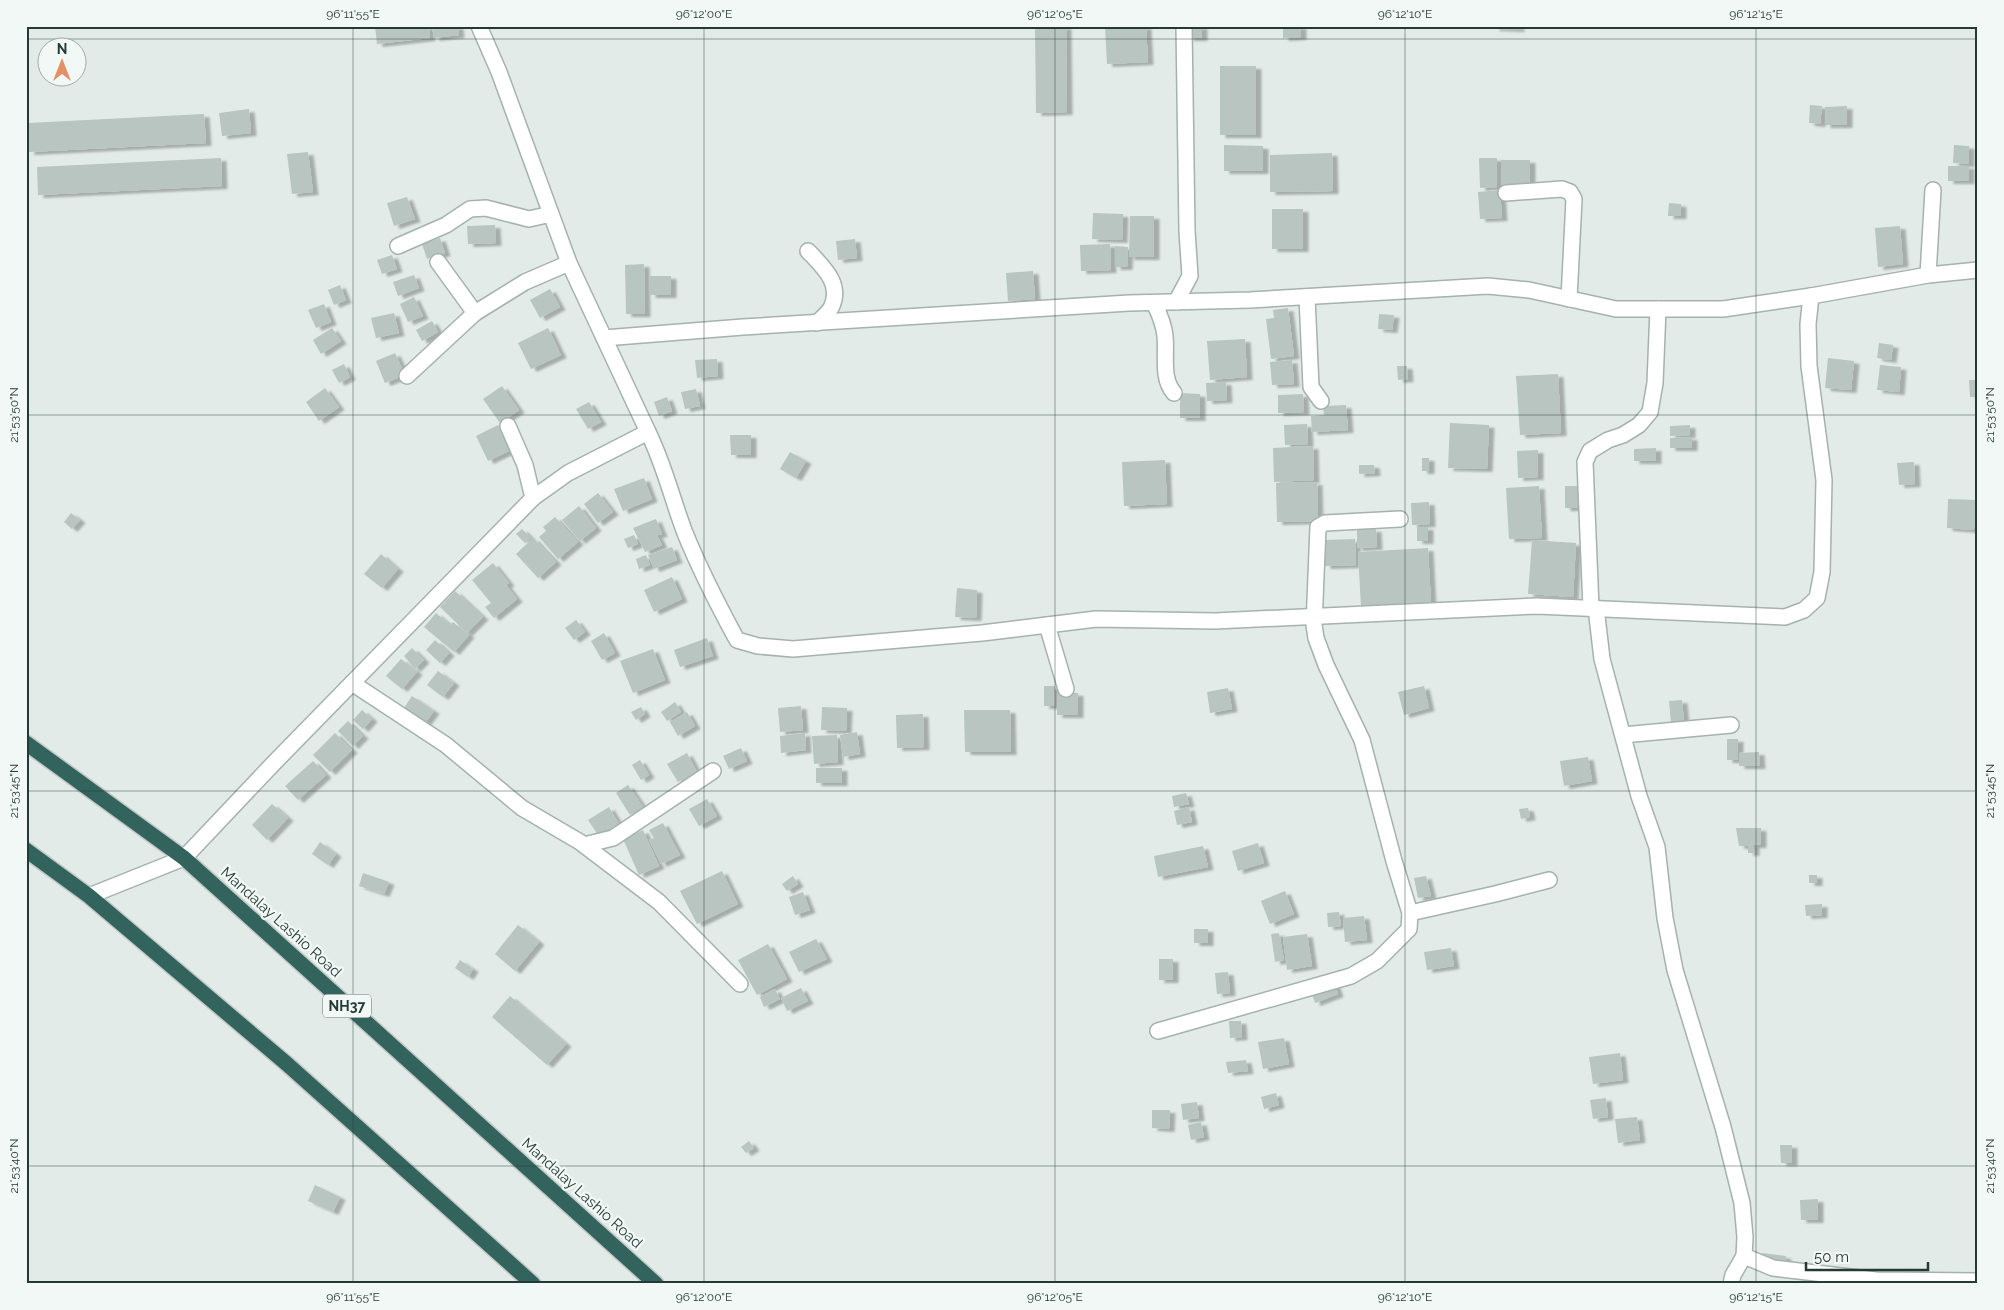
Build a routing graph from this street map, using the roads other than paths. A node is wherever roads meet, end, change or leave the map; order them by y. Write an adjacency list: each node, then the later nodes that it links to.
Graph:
1 (479, 26): 5 (street)
2 (1184, 26): 16 (street)
3 (1933, 190): 11 (street)
4 (1506, 194): 14 (street)
5 (551, 214): 6 (street); 9 (street)
6 (398, 246)
7 (808, 251): 19 (street)
8 (438, 262): 18 (street)
9 (569, 263): 18 (street); 20 (street)
10 (1978, 270): 11 (street)
11 (1928, 276): 13 (street)
12 (1307, 296): 14 (street); 16 (street); 23 (street)
13 (1811, 296): 17 (street); 28 (street)
14 (1569, 299): 17 (street)
15 (1154, 302): 16 (street); 19 (street); 22 (street)
16 (1176, 302)
17 (1658, 309): 28 (street)
18 (475, 313): 21 (street)
19 (818, 322): 20 (street)
20 (604, 338): 25 (street)
21 (407, 376)
22 (1174, 393)
23 (1321, 401)
24 (508, 426): 26 (street)
25 (648, 432): 26 (street); 30 (street)
26 (533, 498): 31 (street)
27 (1400, 519): 29 (street)
28 (1593, 608): 29 (street); 34 (street)
29 (1316, 616): 30 (street); 42 (street)
30 (1047, 625): 32 (street)
31 (352, 683): 37 (street); 39 (street)
32 (1066, 689)
33 (1731, 725): 34 (street)
34 (1623, 735): 45 (street)
35 (26, 743): 39 (highway, Mandalay Lashio Road / NH37)
36 (713, 771): 37 (street)
37 (584, 845): 43 (street)
38 (26, 850): 41 (highway)
39 (184, 858): 41 (street); 48 (highway, Mandalay Lashio Road / NH37)
40 (1549, 880): 42 (street)
41 (89, 896): 47 (highway)
42 (1410, 913): 44 (street)
43 (740, 984)
44 (1158, 1031)
45 (1744, 1256): 46 (street); 49 (street)
46 (1978, 1281)
47 (533, 1284)
48 (656, 1284)
49 (1731, 1284)

